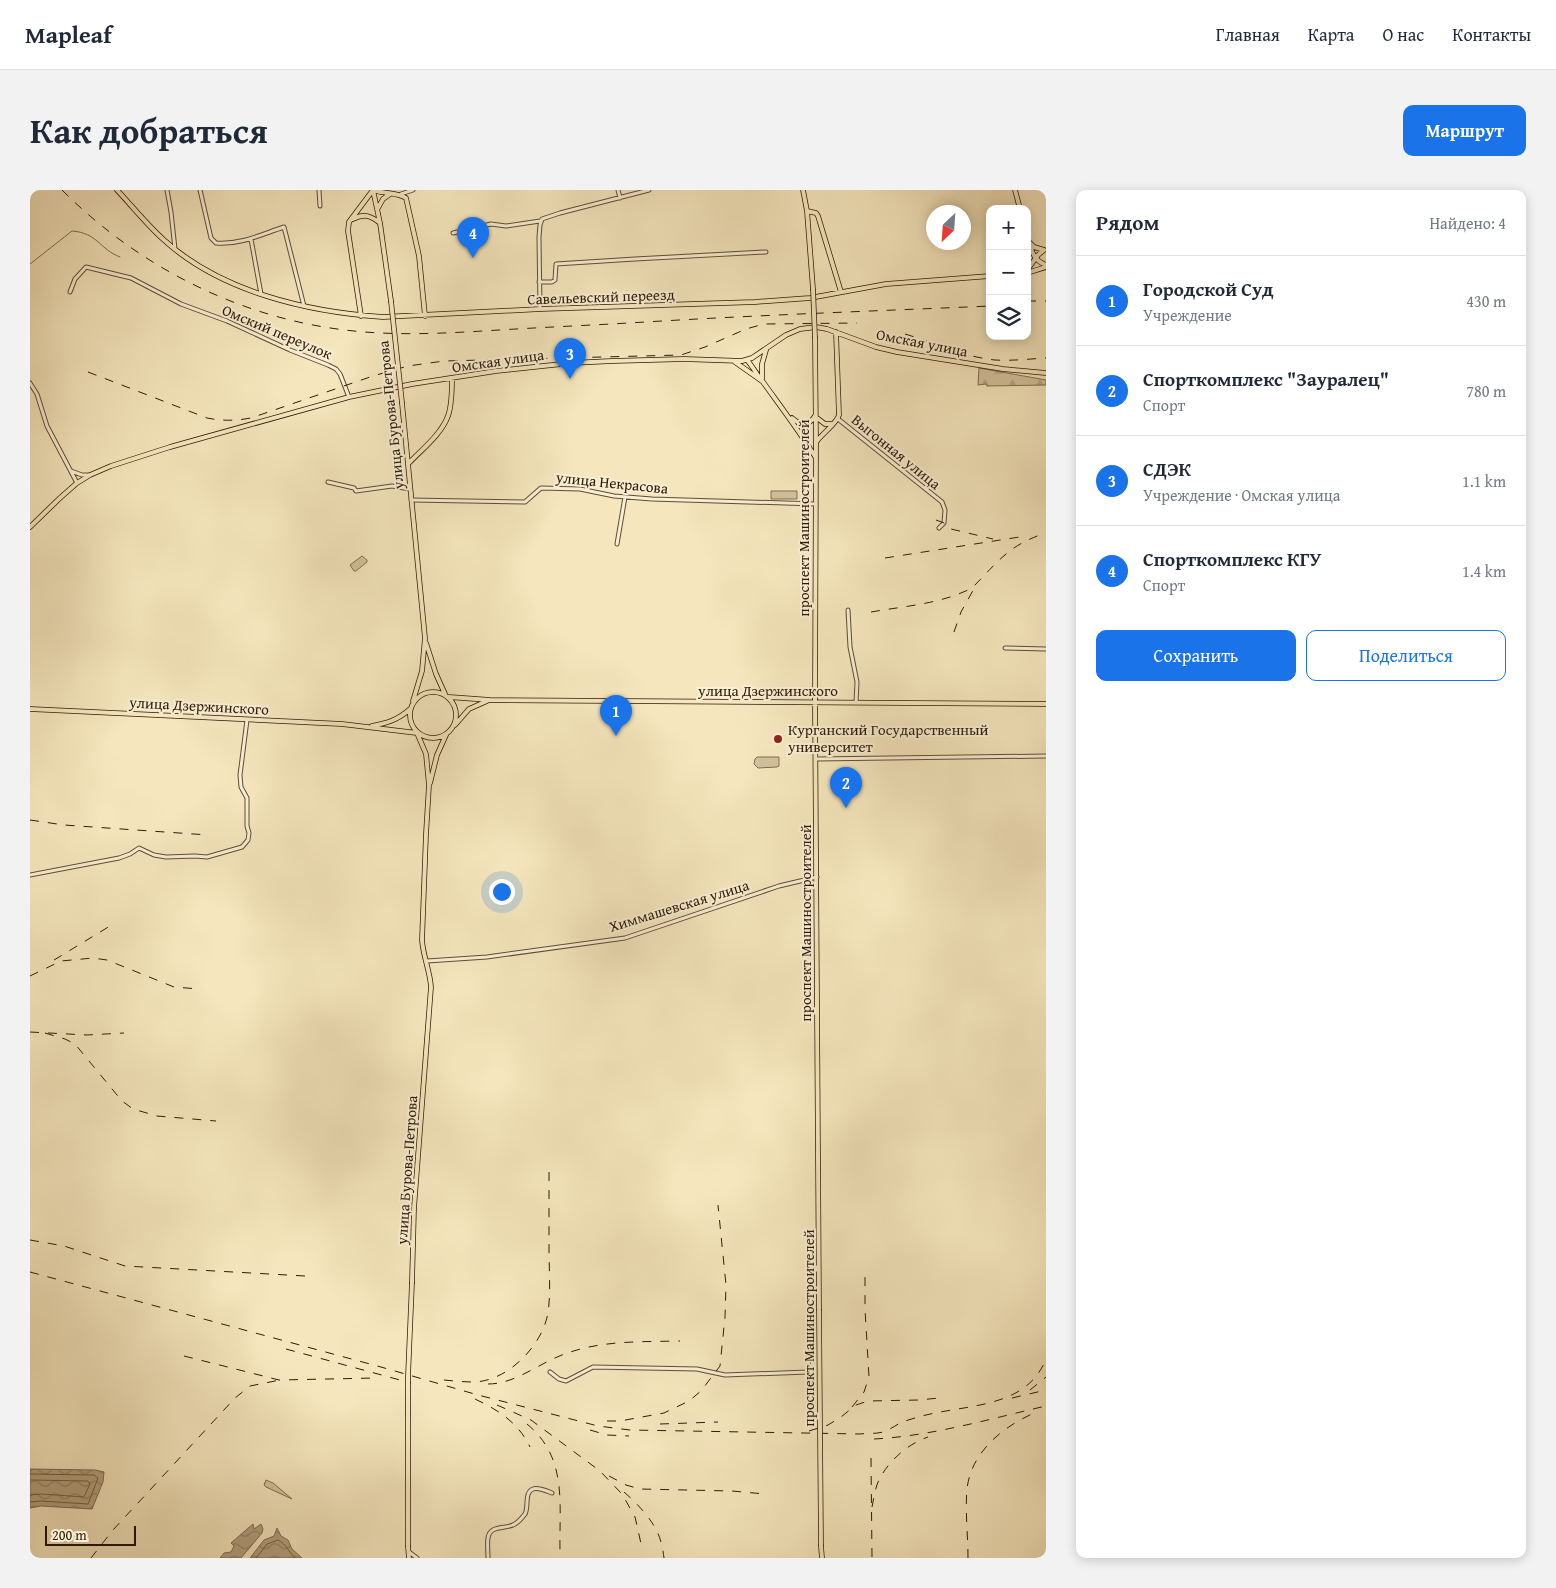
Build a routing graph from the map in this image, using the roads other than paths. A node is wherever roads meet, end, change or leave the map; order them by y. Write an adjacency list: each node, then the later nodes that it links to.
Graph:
1 (119, 190): 25 (main road, Савельевский переезд)
2 (167, 190): 25 (street)
3 (200, 190): 22 (street)
4 (319, 190): 15 (street)
5 (373, 190): 11 (main road); 16 (main road, улица Бурова-Петрова); 18 (main road)
6 (413, 190): 12 (street)
7 (618, 190): 13 (street)
8 (649, 190): 13 (street)
9 (802, 190): 17 (main road, проспект Машиностроителей)
10 (1015, 190): 14 (main road)
11 (390, 194): 12 (main road); 16 (main road)
12 (401, 194): 40 (main road)
13 (620, 198): 19 (street)
14 (1019, 205)
15 (320, 206)
16 (378, 208): 20 (main road, улица Бурова-Петрова)
17 (807, 211): 35 (main road); 51 (main road, проспект Машиностроителей, bridge)
18 (351, 220): 20 (main road); 39 (main road)
19 (541, 220): 21 (street); 33 (street)
20 (380, 223): 55 (main road, улица Бурова-Петрова, bridge)
21 (453, 233)
22 (251, 239): 36 (street); 37 (street)
23 (1031, 244): 26 (main road)
24 (1031, 247): 28 (main road)
25 (175, 249): 36 (main road, Савельевский переезд)
26 (1045, 250): 28 (main road)
27 (766, 252): 33 (street)
28 (1036, 258): 29 (main road); 30 (main road)
29 (1031, 265)
30 (1046, 266): 31 (main road)
31 (1031, 270)
32 (986, 276): 35 (main road, Савельевский переезд)
33 (539, 282): 38 (street)
34 (70, 292): 49 (street, Омский переулок)
35 (842, 292): 38 (main road, Савельевский переезд)
36 (261, 294): 37 (main road, Савельевский переезд)
37 (304, 307): 39 (main road, Савельевский переезд)
38 (540, 309): 40 (main road, Савельевский переезд)
39 (361, 316): 40 (main road, Савельевский переезд)
40 (425, 316)
41 (836, 332): 42 (main road, Омская улица); 45 (main road, Омская улица); 52 (main road)
42 (767, 347): 43 (main road, Омская улица); 47 (main road)
43 (747, 360): 44 (main road, Омская улица); 47 (main road)
44 (735, 362): 46 (main road, Омская улица); 47 (main road)
45 (1046, 373)
46 (452, 378): 49 (main road, Омская улица); 56 (main road)
47 (762, 382): 50 (main road)
48 (30, 383): 59 (street)
49 (349, 397): 60 (main road, Омская улица)
50 (788, 415): 51 (main road); 57 (main road)
51 (815, 416): 53 (main road); 54 (main road, проспект Машиностроителей)
52 (838, 419): 53 (main road); 68 (street, Выгонная улица)
53 (834, 424): 54 (main road)
54 (816, 442): 57 (main road, проспект Машиностроителей)
55 (407, 452): 56 (main road); 58 (main road, улица Бурова-Петрова)
56 (419, 452): 58 (main road)
57 (816, 458): 66 (main road, проспект Машиностроителей)
58 (408, 464): 63 (main road, улица Бурова-Петрова)
59 (70, 471): 60 (street); 62 (street)
60 (90, 475): 62 (main road, Омская улица)
61 (328, 482): 63 (street)
62 (77, 483): 67 (main road, Омская улица)
63 (410, 489): 65 (main road, улица Бурова-Петрова)
64 (625, 497): 65 (street, улица Некрасова); 66 (street, улица Некрасова); 69 (street)
65 (411, 500): 71 (main road, улица Бурова-Петрова)
66 (816, 504): 77 (main road, проспект Машиностроителей)
67 (30, 527)
68 (939, 528)
69 (617, 544)
70 (848, 610): 78 (street)
71 (425, 638): 74 (main road, улица Бурова-Петрова); 76 (main road, улица Бурова-Петрова)
72 (1005, 648): 73 (street)
73 (1046, 649)
74 (447, 696): 75 (main road, улица Дзержинского); 76 (main road); 84 (main road)
75 (490, 700): 77 (main road, улица Дзержинского); 84 (main road, улица Дзержинского)
76 (413, 701): 81 (main road)
77 (815, 702): 78 (main road, улица Дзержинского); 88 (main road, проспект Машиностроителей)
78 (856, 702): 79 (main road, улица Дзержинского)
79 (1046, 704)
80 (30, 709): 82 (main road, улица Дзержинского)
81 (410, 709): 83 (main road, улица Дзержинского); 85 (main road)
82 (247, 720): 83 (main road, улица Дзержинского); 90 (street)
83 (367, 727): 85 (main road, улица Дзержинского)
84 (452, 728): 86 (main road)
85 (417, 733): 86 (main road); 89 (main road, улица Бурова-Петрова)
86 (446, 734): 89 (main road, улица Бурова-Петрова)
87 (1046, 756): 88 (street)
88 (816, 759): 91 (main road, проспект Машиностроителей)
89 (429, 785): 92 (main road, улица Бурова-Петрова)
90 (30, 875)
91 (817, 876): 92 (street, Химмашевская улица); 93 (main road, проспект Машиностроителей)
92 (427, 961): 96 (main road, улица Бурова-Петрова, bridge)
93 (818, 1265): 94 (street); 100 (main road, проспект Машиностроителей, bridge)
94 (550, 1372)
95 (552, 1493): 99 (street)
96 (409, 1549): 97 (main road, улица Бурова-Петрова); 98 (street)
97 (409, 1558)
98 (417, 1558)
99 (488, 1558)
100 (822, 1558)

